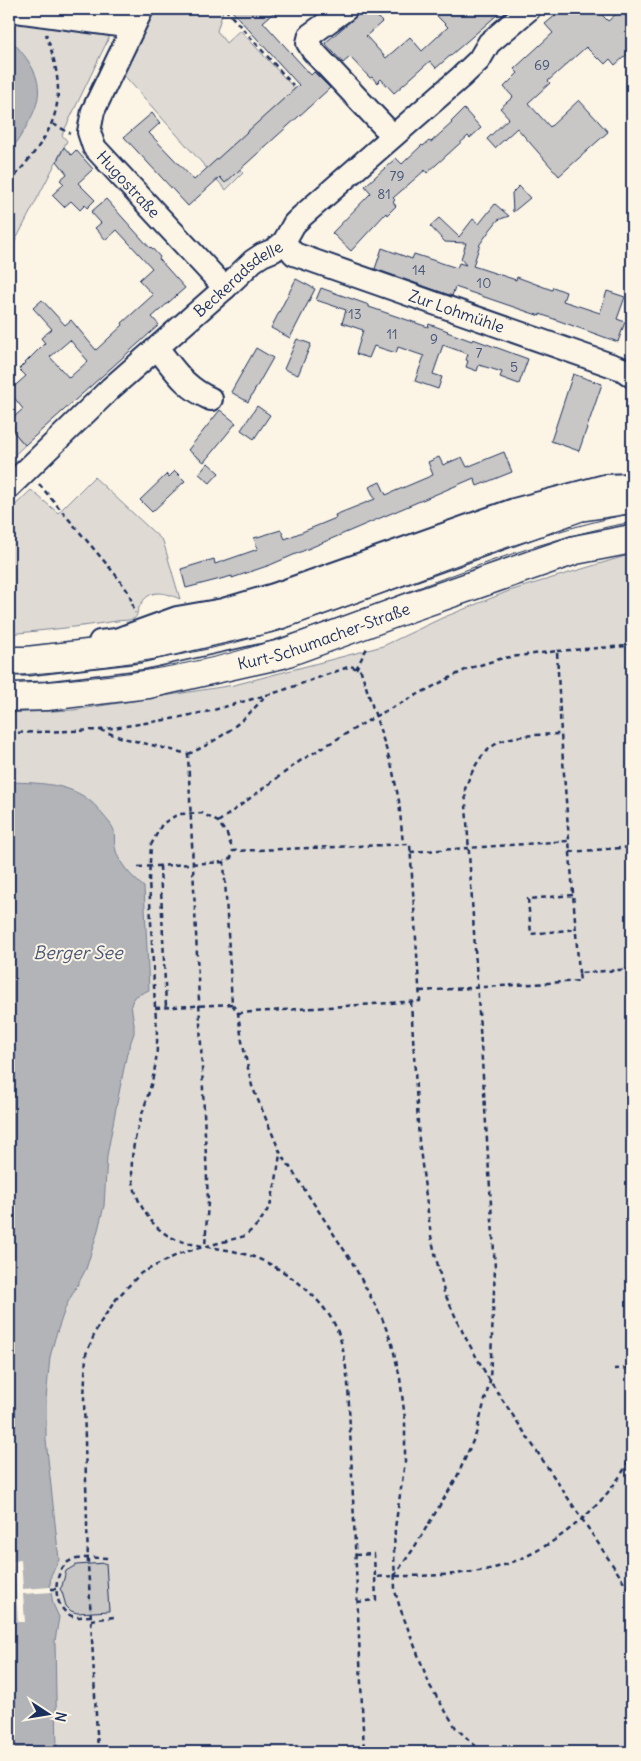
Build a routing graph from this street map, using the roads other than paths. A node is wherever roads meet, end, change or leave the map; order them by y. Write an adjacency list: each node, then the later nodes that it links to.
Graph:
1 (346, 9): 5 (street)
2 (528, 9): 5 (street, Beckeradsdelle)
3 (9, 10): 4 (street)
4 (138, 18): 7 (street, Hugostraße)
5 (393, 136): 6 (street, Beckeradsdelle)
6 (284, 242): 7 (street, Beckeradsdelle); 9 (street, Zur Lohmühle)
7 (225, 288): 8 (street, Beckeradsdelle)
8 (157, 348): 10 (street); 12 (street, Beckeradsdelle)
9 (632, 376)
10 (211, 399)
11 (632, 486): 15 (street, Kurt-Schumacher-Straße)
12 (9, 487)
13 (632, 499): 15 (main road, Kurt-Schumacher-Straße)
14 (632, 538): 16 (main road, Kurt-Schumacher-Straße)
15 (18, 661)
16 (9, 697)

